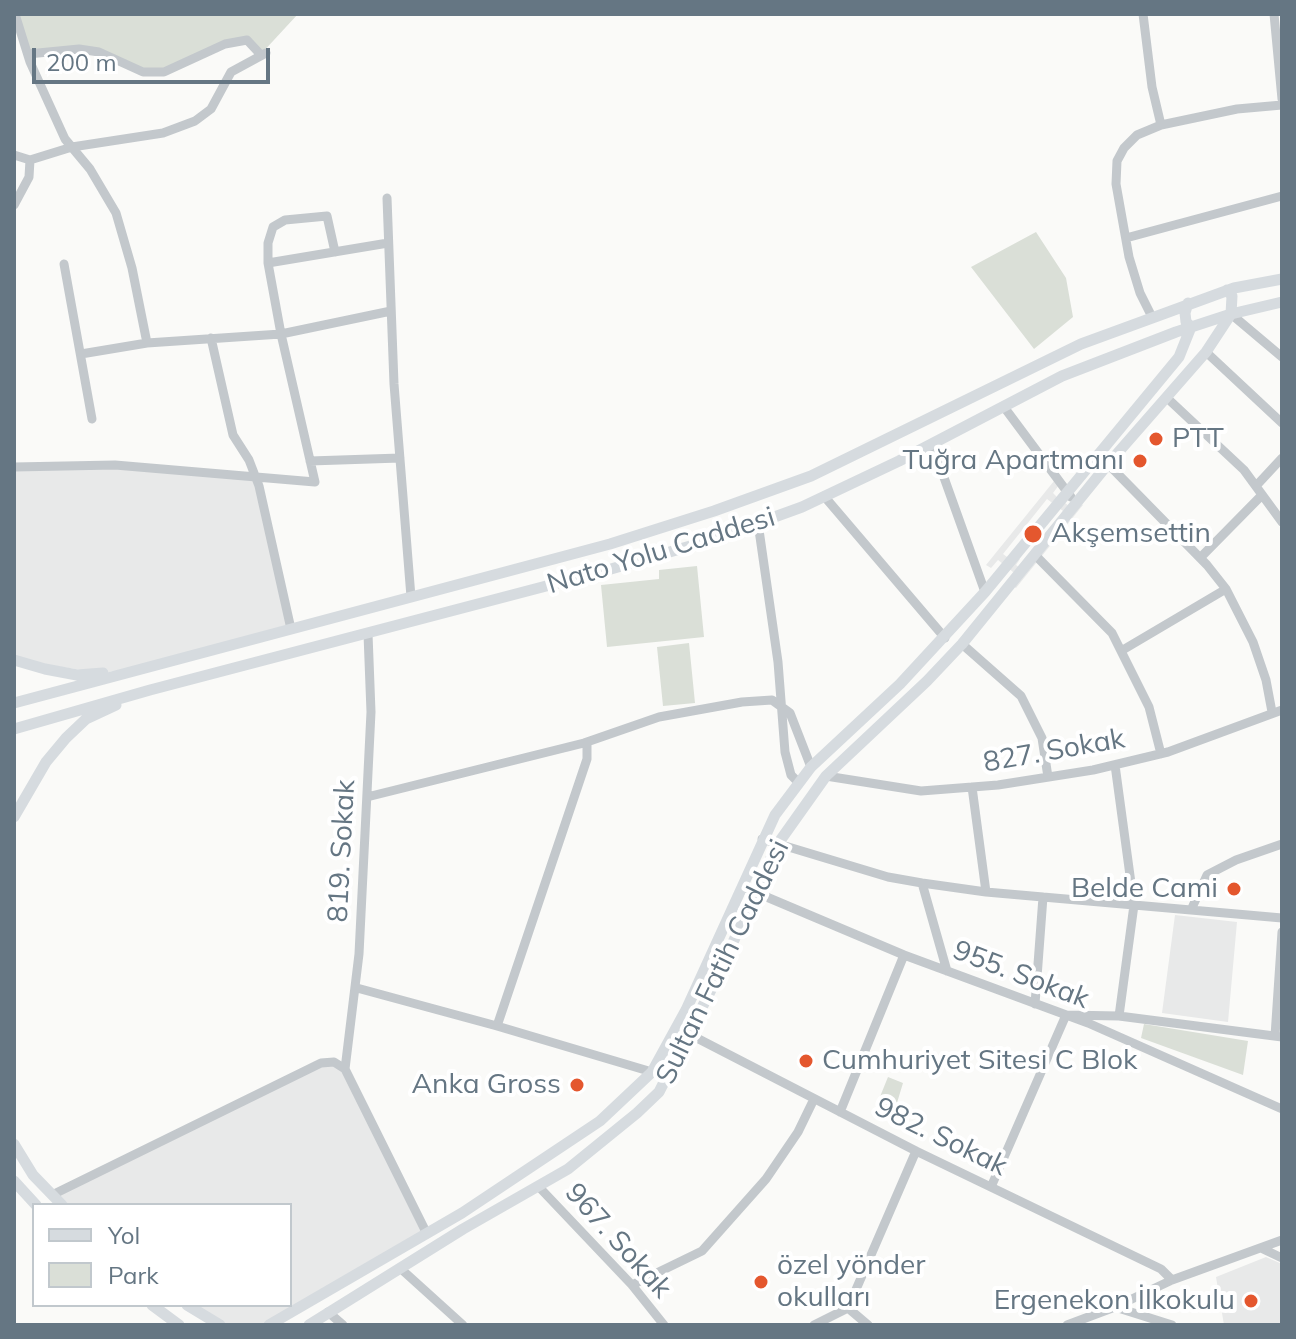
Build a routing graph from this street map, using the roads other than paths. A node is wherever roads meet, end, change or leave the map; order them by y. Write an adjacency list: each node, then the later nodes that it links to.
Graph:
1 (15, 14): 4 (street)
2 (1143, 14): 8 (street)
3 (1274, 14): 6 (street)
4 (18, 37): 5 (street)
5 (28, 54): 9 (street); 9 (street)
6 (1282, 99)
7 (1282, 105): 8 (street)
8 (1161, 125): 15 (street)
9 (72, 147): 11 (street); 30 (street)
10 (14, 155): 11 (street)
11 (30, 160): 14 (street)
12 (1282, 196): 15 (street)
13 (387, 198): 16 (street)
14 (14, 205)
15 (1126, 238): 26 (street)
16 (388, 243): 17 (street); 24 (street)
17 (335, 252): 18 (street); 18 (street)
18 (268, 263): 28 (street)
19 (64, 264): 32 (street)
20 (1282, 279): 21 (main road, Nato Yolu Caddesi)
21 (1227, 290): 23 (main road, Nato Yolu Caddesi); 25 (main road)
22 (1282, 302): 25 (main road, Nato Yolu Caddesi)
23 (1188, 303): 26 (main road, Nato Yolu Caddesi); 27 (main road)
24 (391, 311): 28 (street); 39 (street)
25 (1231, 314): 27 (main road, Nato Yolu Caddesi); 31 (main road, Sultan Fatih Caddesi); 33 (street)
26 (1152, 317): 56 (main road, Nato Yolu Caddesi)
27 (1191, 327): 35 (main road, Nato Yolu Caddesi); 46 (main road, Sultan Fatih Caddesi)
28 (281, 334): 29 (street); 41 (street)
29 (211, 338): 30 (street); 44 (street)
30 (147, 343): 32 (street)
31 (1206, 352): 34 (main road, Sultan Fatih Caddesi); 37 (street)
32 (81, 354): 36 (street)
33 (1282, 357)
34 (1166, 397): 42 (main road, Sultan Fatih Caddesi); 45 (street)
35 (1004, 407): 38 (main road, Nato Yolu Caddesi); 46 (street)
36 (92, 419)
37 (1282, 423)
38 (932, 444): 48 (main road, Nato Yolu Caddesi); 55 (street)
39 (400, 458): 41 (street); 56 (street)
40 (1282, 458): 45 (street)
41 (310, 461): 44 (street)
42 (1108, 464): 49 (main road, Sultan Fatih Caddesi); 53 (street)
43 (14, 467): 44 (street)
44 (257, 478): 57 (street)
45 (1256, 486): 47 (street)
46 (1067, 492): 49 (street); 55 (main road, Sultan Fatih Caddesi)
47 (1262, 495): 50 (street); 53 (street)
48 (824, 496): 51 (main road, Nato Yolu Caddesi); 59 (street)
49 (1076, 505): 52 (main road, Sultan Fatih Caddesi)
50 (1282, 522)
51 (758, 523): 58 (main road, Nato Yolu Caddesi); 66 (street)
52 (1036, 556): 60 (main road, Sultan Fatih Caddesi); 61 (street)
53 (1200, 558): 54 (street)
54 (1226, 589): 61 (street); 67 (street)
55 (985, 592): 59 (main road, Sultan Fatih Caddesi)
56 (411, 597): 57 (main road, Nato Yolu Caddesi)
57 (291, 629): 63 (main road, Nato Yolu Caddesi)
58 (368, 634): 64 (main road, Nato Yolu Caddesi); 77 (street, 819. Sokak)
59 (945, 638): 72 (main road, Sultan Fatih Caddesi)
60 (962, 644): 73 (main road, Sultan Fatih Caddesi); 74 (street)
61 (1121, 651): 70 (street)
62 (14, 660): 63 (main road)
63 (147, 667): 65 (main road, Nato Yolu Caddesi)
64 (150, 690): 68 (main road, Nato Yolu Caddesi); 78 (main road)
65 (14, 703)
66 (781, 705): 69 (street); 72 (street); 75 (street)
67 (1277, 711): 70 (street, 827. Sokak)
68 (14, 729)
69 (587, 742): 77 (street); 97 (street)
70 (1161, 754): 71 (street, 827. Sokak)
71 (1115, 765): 74 (street, 827. Sokak); 87 (street)
72 (811, 767): 75 (main road, Sultan Fatih Caddesi)
73 (826, 776): 76 (street, 827. Sokak); 81 (main road, Sultan Fatih Caddesi)
74 (1048, 777): 76 (street, 827. Sokak)
75 (799, 783): 79 (main road, Sultan Fatih Caddesi)
76 (972, 787): 84 (street)
77 (367, 797): 93 (street, 819. Sokak)
78 (14, 817)
79 (762, 839): 81 (street); 83 (main road, Sultan Fatih Caddesi)
80 (1282, 844): 88 (street)
81 (777, 845): 82 (street); 85 (main road, Sultan Fatih Caddesi)
82 (922, 883): 84 (street); 92 (street)
83 (743, 887): 85 (street, 955. Sokak); 101 (main road, Sultan Fatih Caddesi)
84 (986, 892): 86 (street)
85 (755, 894): 91 (street, 955. Sokak); 98 (main road, Sultan Fatih Caddesi)
86 (1043, 897): 87 (street); 94 (street)
87 (1134, 905): 88 (street); 96 (street)
88 (1191, 910): 89 (street)
89 (1282, 918)
90 (1282, 932): 99 (street)
91 (904, 955): 92 (street, 955. Sokak); 104 (street)
92 (947, 971): 94 (street, 955. Sokak)
93 (357, 988): 97 (street); 100 (street, 819. Sokak)
94 (1035, 1004): 95 (street, 955. Sokak)
95 (1066, 1015): 96 (street); 103 (street, 955. Sokak); 109 (street)
96 (1119, 1016): 99 (street)
97 (497, 1026): 101 (street)
98 (689, 1034): 102 (street, 982. Sokak); 108 (main road, Sultan Fatih Caddesi)
99 (1279, 1037)
100 (345, 1069): 110 (street); 113 (street)
101 (652, 1072): 113 (main road, Sultan Fatih Caddesi)
102 (814, 1099): 104 (street, 982. Sokak); 119 (street)
103 (1282, 1109)
104 (840, 1112): 106 (street, 982. Sokak)
105 (14, 1144): 110 (main road)
106 (916, 1151): 109 (street, 982. Sokak); 123 (street)
107 (14, 1181): 111 (main road)
108 (539, 1187): 117 (main road, Sultan Fatih Caddesi); 119 (street, 967. Sokak)
109 (991, 1187): 118 (street, 982. Sokak)
110 (52, 1195): 112 (main road)
111 (34, 1203)
112 (60, 1203)
113 (427, 1234): 127 (main road, Sultan Fatih Caddesi)
114 (1282, 1240): 115 (street)
115 (1261, 1248): 116 (street); 118 (street)
116 (1282, 1258)
117 (400, 1268): 124 (main road, Sultan Fatih Caddesi); 130 (street)
118 (1172, 1280): 122 (street)
119 (632, 1285): 131 (street, 967. Sokak)
120 (155, 1307): 125 (main road)
121 (190, 1307): 126 (main road)
122 (1115, 1307): 134 (street); 135 (street)
123 (848, 1308): 132 (street); 133 (street)
124 (328, 1312): 128 (main road, Sultan Fatih Caddesi); 129 (street)
125 (179, 1325)
126 (220, 1325)
127 (269, 1325)
128 (309, 1325)
129 (343, 1325)
130 (463, 1325)
131 (664, 1325)
132 (814, 1325)
133 (868, 1325)
134 (1067, 1325)
135 (1172, 1325)

